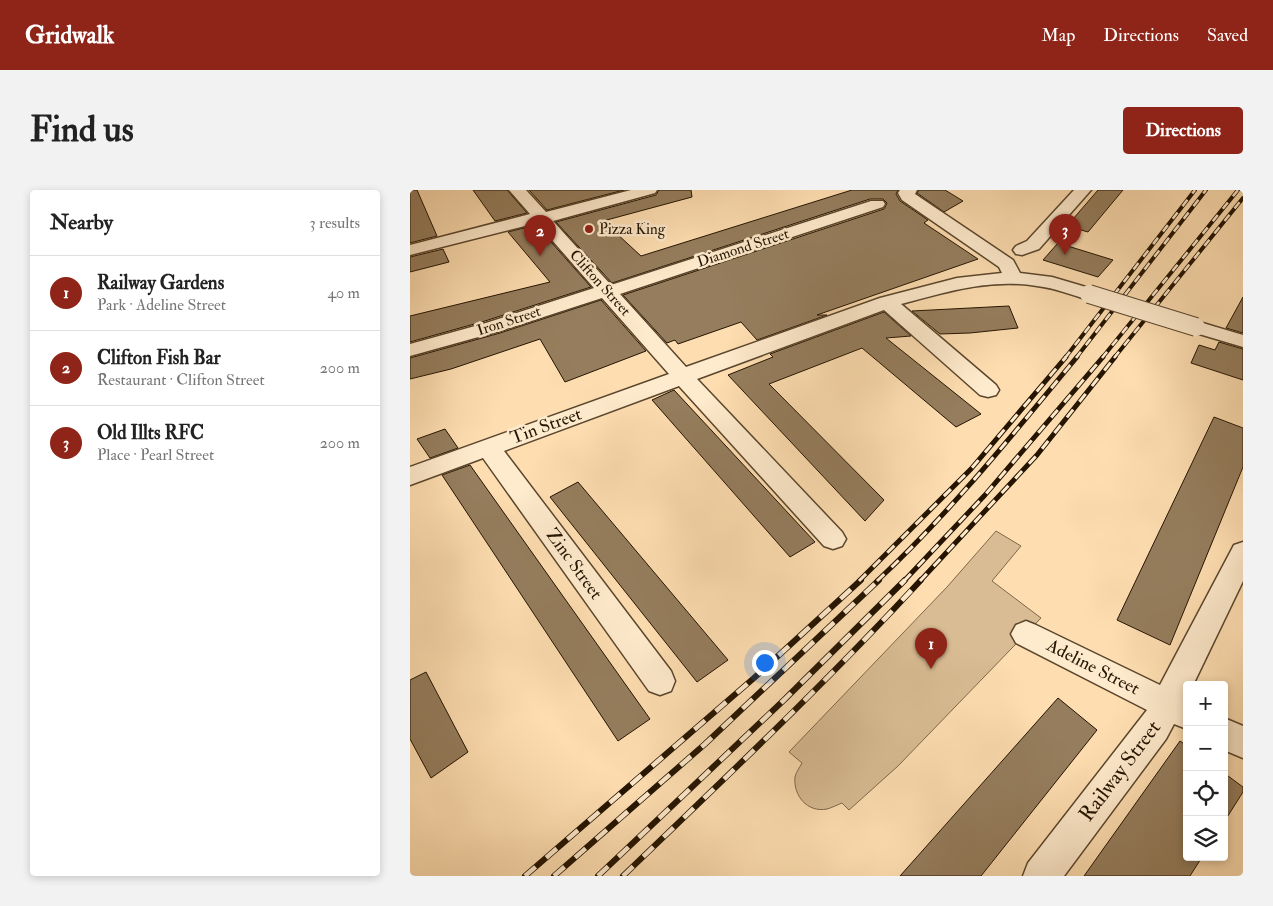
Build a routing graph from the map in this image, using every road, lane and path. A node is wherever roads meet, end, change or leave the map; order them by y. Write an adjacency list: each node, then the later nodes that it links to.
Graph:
1 (517, 190): 6 (street, Clifton Street)
2 (649, 190): 6 (street)
3 (1083, 190): 8 (street)
4 (908, 194): 9 (street)
5 (877, 204): 10 (street, Diamond Street)
6 (542, 218): 7 (street); 10 (street, Clifton Street)
7 (410, 250)
8 (1022, 250)
9 (1013, 277): 11 (street, Tin Street); 12 (street, Tin Street, bridge)
10 (607, 291): 13 (street, Iron Street); 14 (street, Clifton Street)
11 (887, 302): 14 (street, Tin Street); 15 (street)
12 (1243, 341)
13 (410, 350)
14 (683, 376): 16 (street, Tin Street); 18 (street, Clifton Street)
15 (988, 390)
16 (488, 447): 17 (street, Tin Street); 21 (street, Zinc Street)
17 (410, 476)
18 (834, 539)
19 (1243, 553): 22 (street, Railway Street)
20 (1026, 634): 22 (street, Adeline Street)
21 (660, 681)
22 (1177, 710): 25 (street, Railway Street)
23 (1228, 735): 24 (street)
24 (1243, 742)
25 (1041, 876)

